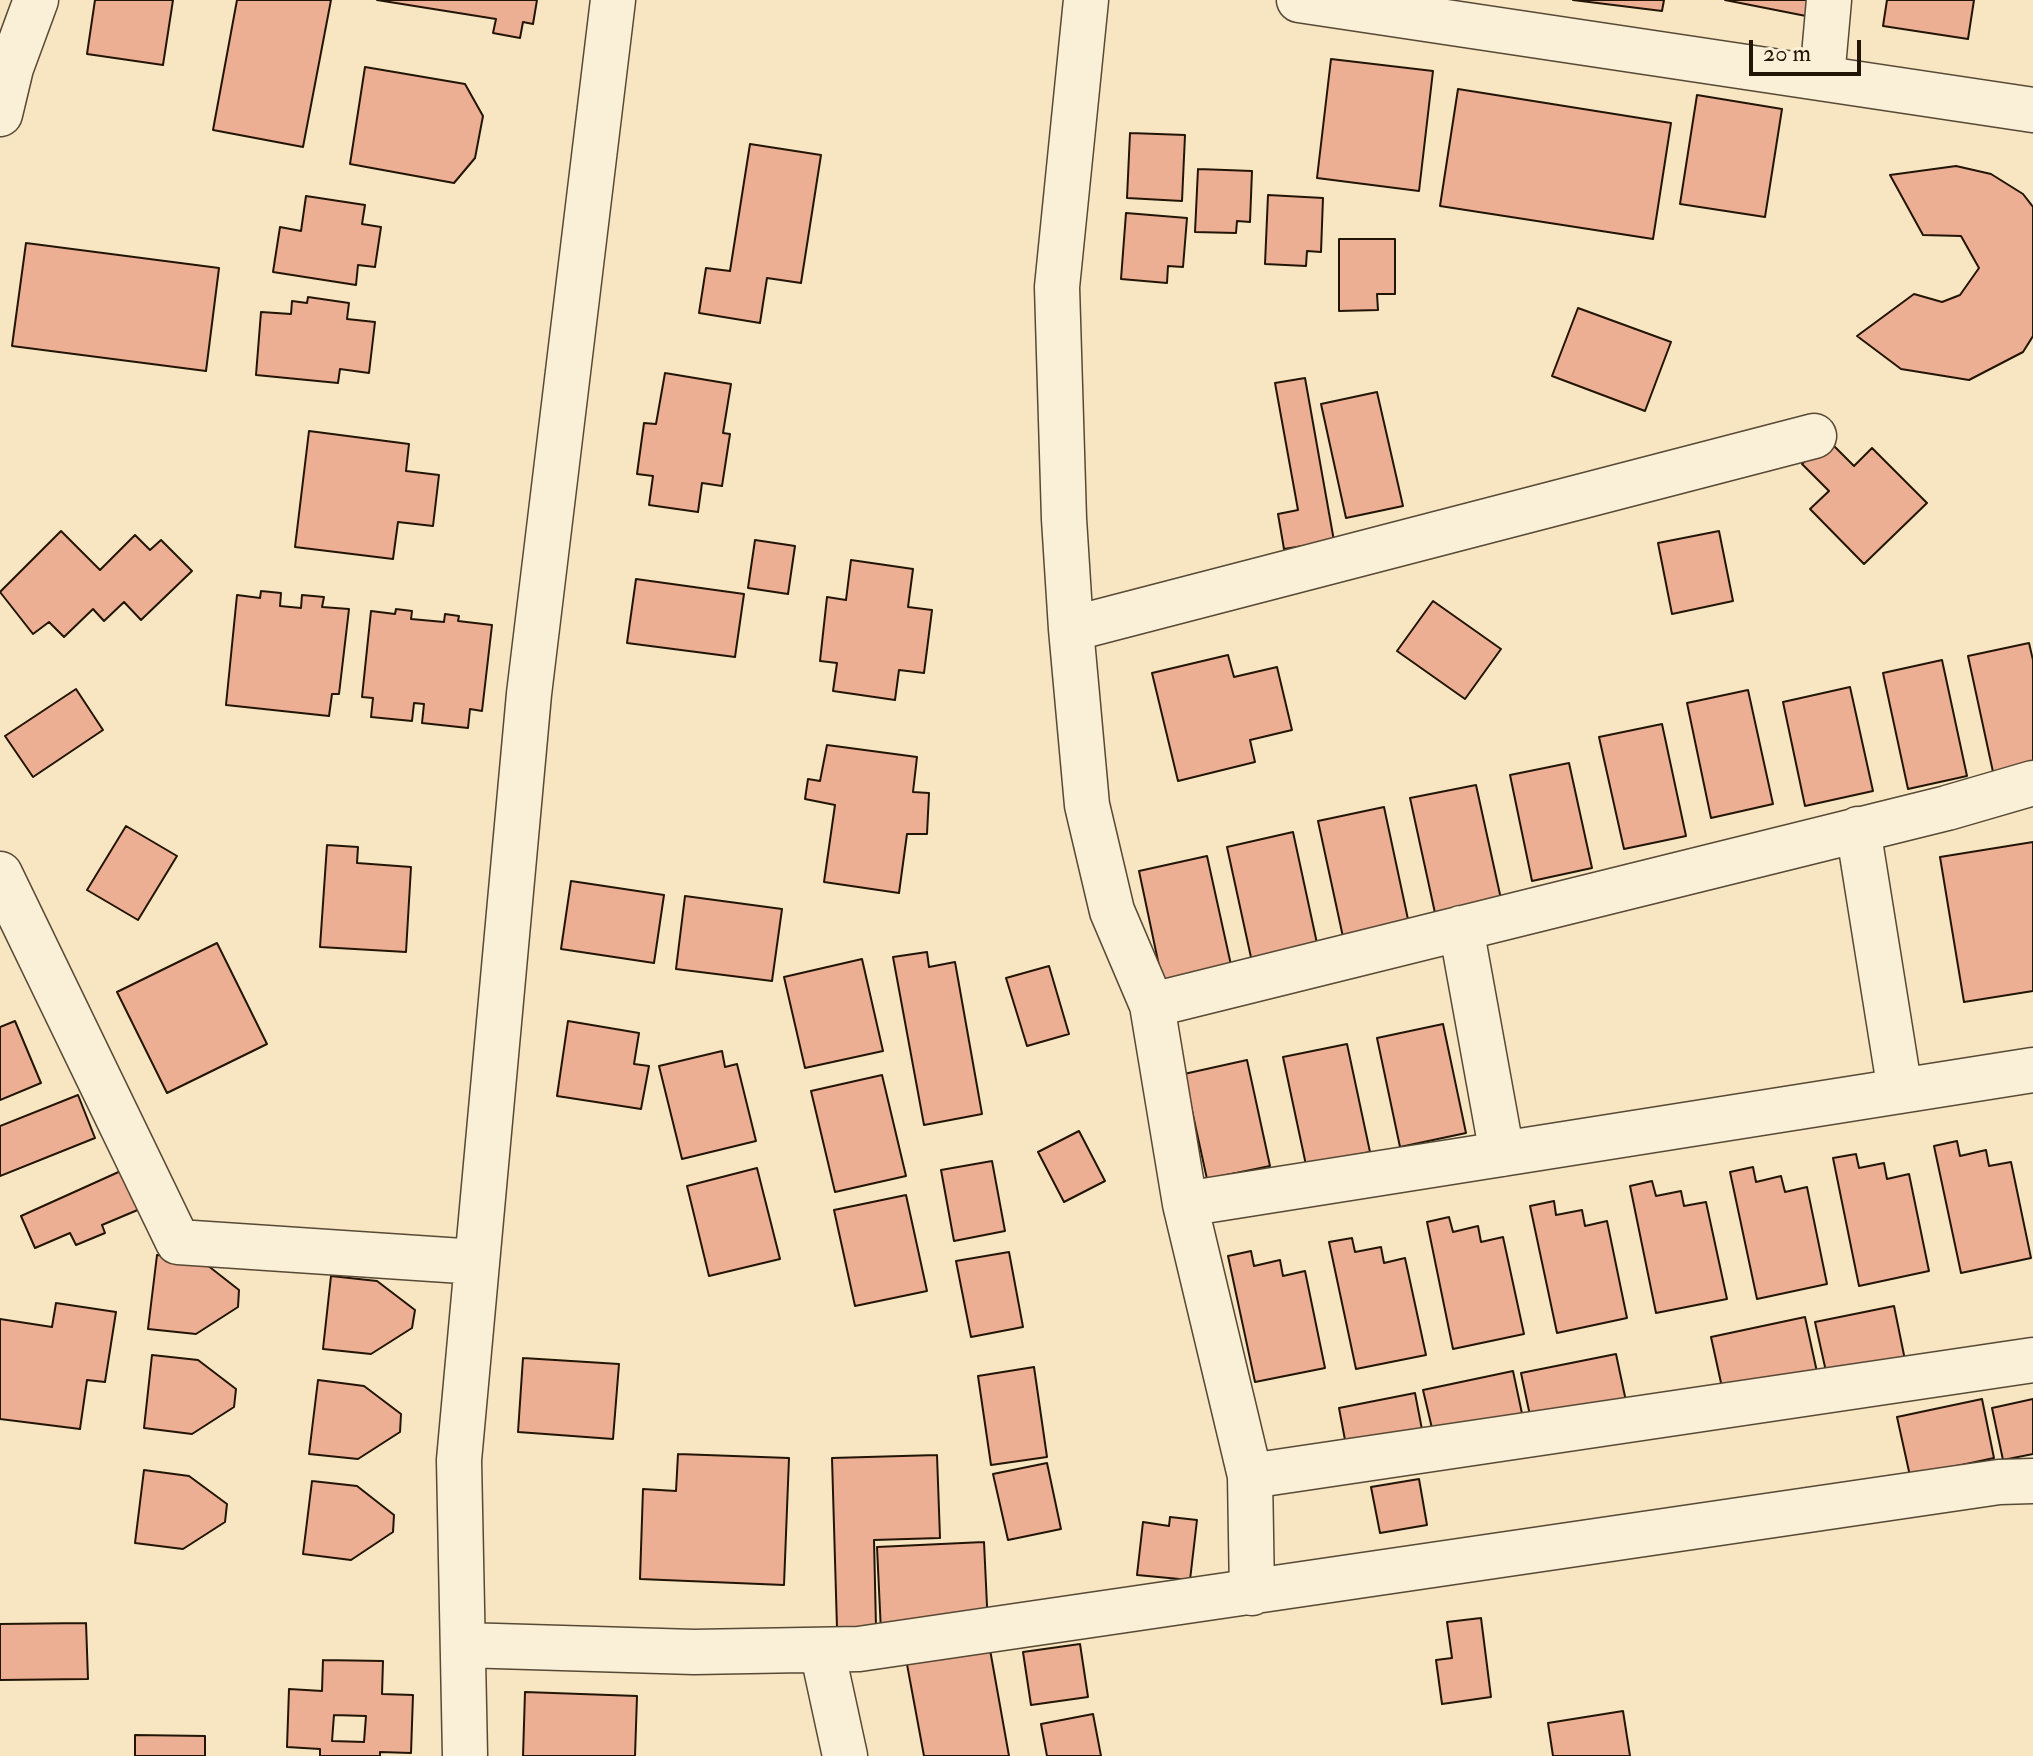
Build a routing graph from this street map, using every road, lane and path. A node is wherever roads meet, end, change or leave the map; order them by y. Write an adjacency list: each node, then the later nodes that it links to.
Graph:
1 (36, 0): 9 (street)
2 (613, 0): 21 (street)
3 (1086, 0): 11 (street)
4 (1299, 0): 6 (street)
5 (1829, 0): 7 (street)
6 (1510, 16): 7 (street)
7 (1822, 78): 8 (street)
8 (2033, 110)
9 (0, 114)
10 (1814, 436): 11 (street)
11 (1071, 629): 16 (street)
12 (2033, 783): 13 (street)
13 (1858, 829): 15 (street); 18 (street)
14 (0, 874): 21 (street)
15 (1461, 928): 16 (street); 19 (street)
16 (1152, 1005): 20 (street)
17 (2033, 1070): 18 (street)
18 (1900, 1091): 19 (street)
19 (1502, 1154): 20 (street)
20 (1185, 1204): 23 (street)
21 (477, 1262): 26 (street)
22 (2033, 1360): 23 (street)
23 (1250, 1476): 25 (street)
24 (2033, 1481): 25 (street)
25 (1252, 1593): 27 (street)
26 (463, 1645): 27 (street); 28 (street)
27 (822, 1650): 29 (street)
28 (465, 1756)
29 (845, 1756)

